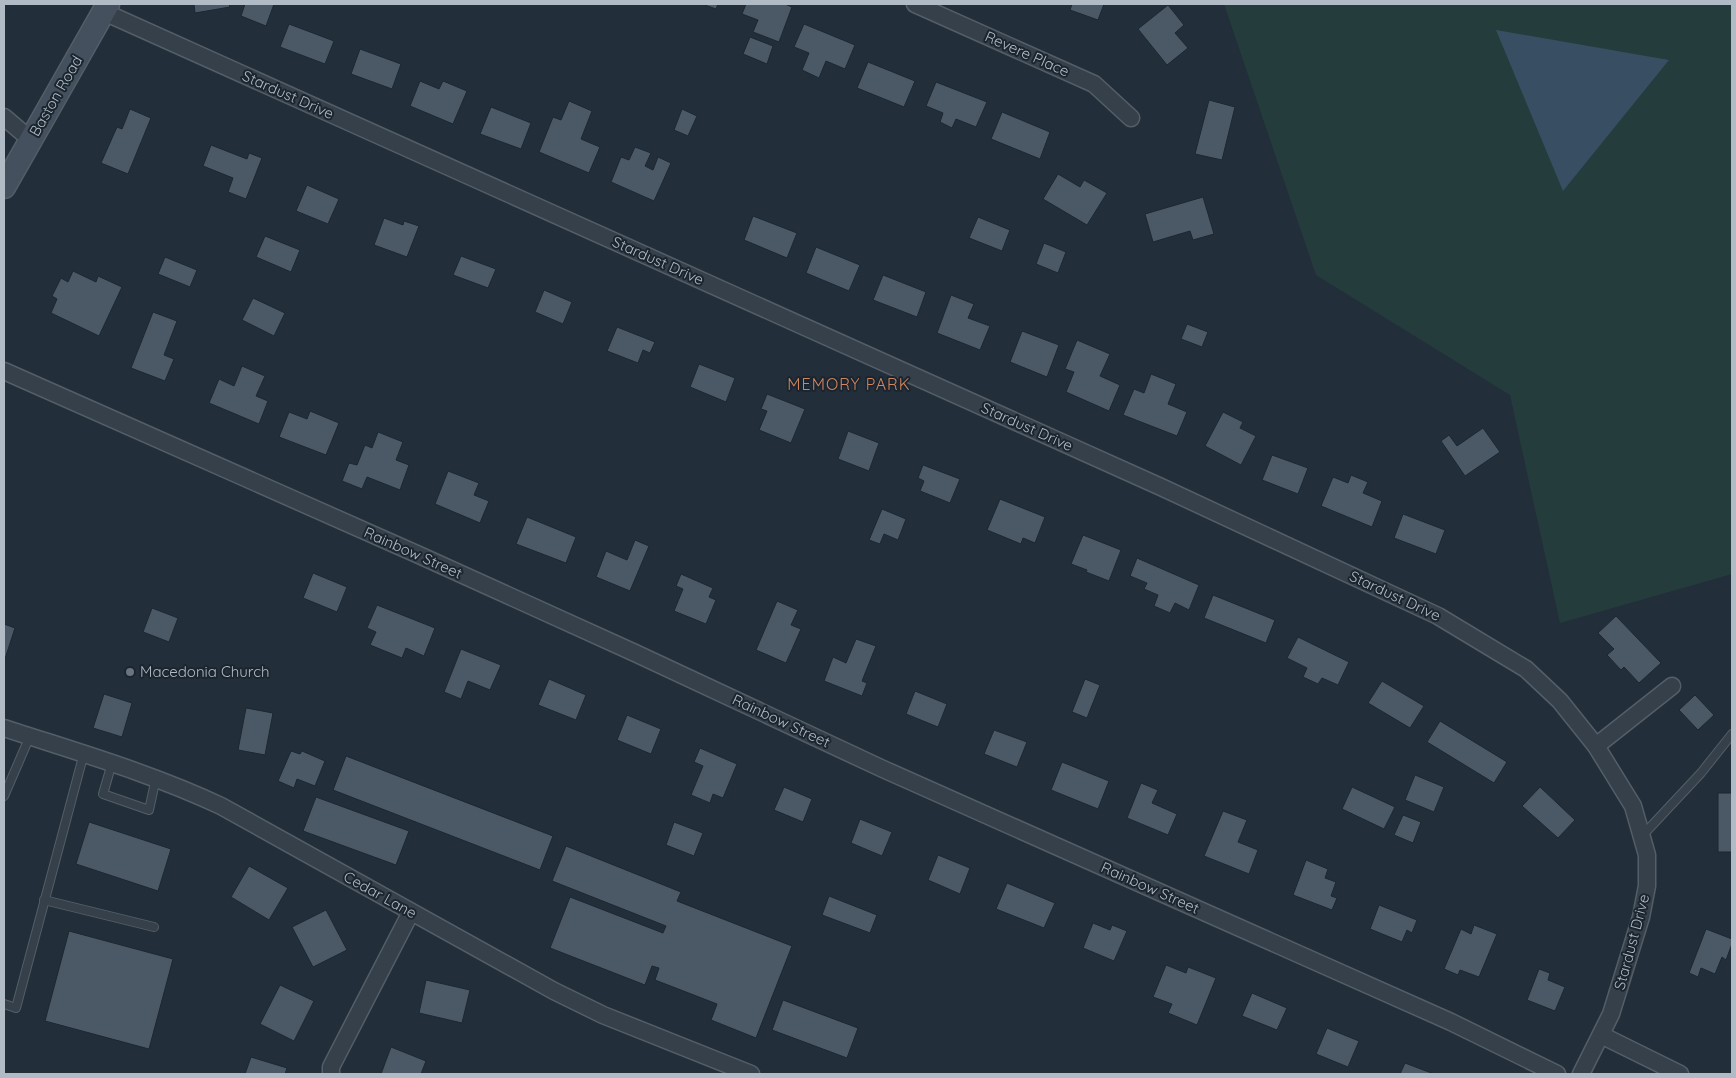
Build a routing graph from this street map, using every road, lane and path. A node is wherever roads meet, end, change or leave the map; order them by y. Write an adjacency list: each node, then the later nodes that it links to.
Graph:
1 (915, 4): 4 (street, Revere Place)
2 (106, 8): 5 (main road, Baston Road); 12 (street, Stardust Drive)
3 (4, 117): 5 (street)
4 (1131, 118)
5 (31, 140): 6 (main road, Baston Road)
6 (4, 187)
7 (4, 371): 25 (street, Rainbow Street)
8 (1672, 686): 12 (street)
9 (4, 728): 11 (street, Cedar Lane)
10 (1732, 734): 17 (lane)
11 (30, 736): 13 (street, Cedar Lane); 16 (lane)
12 (1596, 746): 17 (street, Stardust Drive)
13 (84, 754): 14 (street, Cedar Lane); 18 (lane)
14 (112, 763): 15 (street, Cedar Lane); 15 (lane)
15 (156, 778): 19 (street, Cedar Lane)
16 (4, 796)
17 (1642, 836): 22 (street, Stardust Drive)
18 (44, 900): 20 (lane); 21 (lane)
19 (411, 912): 23 (street); 24 (street, Cedar Lane)
20 (154, 927)
21 (4, 1004)
22 (1601, 1035): 26 (street, Stardust Drive); 27 (street)
23 (331, 1074)
24 (751, 1074)
25 (1557, 1074)
26 (1581, 1074)
27 (1680, 1074)

